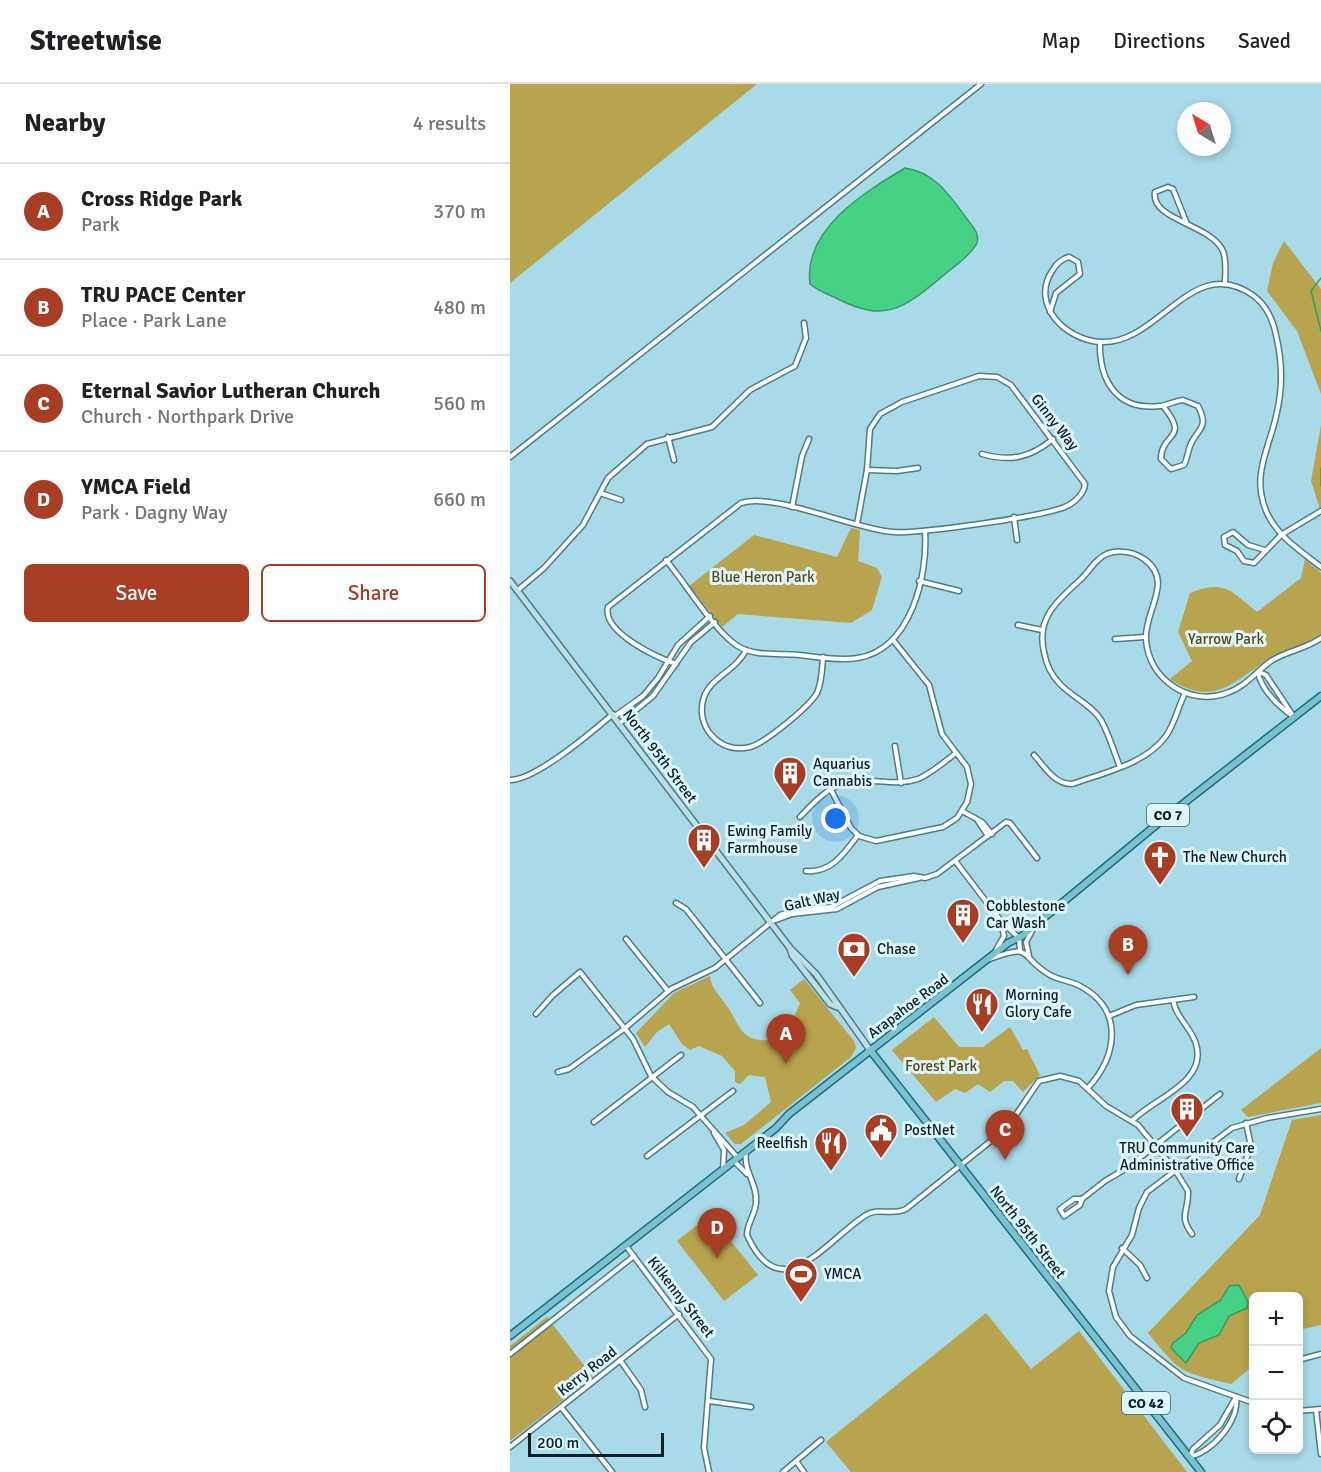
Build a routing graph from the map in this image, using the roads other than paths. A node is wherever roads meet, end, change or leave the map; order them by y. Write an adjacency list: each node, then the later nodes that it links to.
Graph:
1 (981, 84): 12 (street)
2 (1187, 224): 2 (street); 3 (street)
3 (1225, 284): 6 (street); 23 (street)
4 (1050, 312): 4 (street); 6 (street)
5 (804, 323): 8 (street)
6 (1100, 342): 7 (street)
7 (1163, 406): 7 (street)
8 (668, 437): 13 (street); 16 (street)
9 (809, 439): 18 (street)
10 (1053, 439): 11 (street); 15 (street, Ginny Way); 20 (street, Ginny Way)
11 (982, 454)
12 (510, 457)
13 (674, 460)
14 (918, 468): 15 (street)
15 (867, 470): 21 (street, Ginny Way)
16 (600, 493): 17 (street); 30 (street)
17 (621, 500)
18 (792, 507): 21 (street, Ginny Way); 26 (street, Ginny Way)
19 (1321, 511): 23 (street)
20 (1014, 517): 22 (street, Ginny Way); 24 (street)
21 (857, 524): 22 (street, Ginny Way)
22 (925, 531): 29 (street)
23 (1281, 535): 25 (street); 27 (street)
24 (1017, 540)
25 (1265, 550): 25 (street)
26 (666, 560): 32 (street); 42 (street, Ginny Way)
27 (1321, 567)
28 (510, 580): 30 (main road, North 95th Street)
29 (919, 581): 31 (street); 39 (street)
30 (518, 591): 47 (main road, North 95th Street)
31 (959, 591)
32 (710, 616): 33 (street); 42 (street)
33 (715, 622): 40 (street); 43 (street)
34 (1018, 625): 35 (street)
35 (1042, 630): 36 (street); 53 (street)
36 (1145, 637): 38 (street); 45 (street)
37 (1321, 638): 44 (street)
38 (1115, 639)
39 (893, 640): 41 (street); 51 (street)
40 (746, 650): 41 (street); 41 (street)
41 (823, 657)
42 (667, 661): 43 (street, Ginny Way); 47 (street)
43 (676, 664): 49 (street)
44 (1258, 672): 45 (street); 48 (street); 48 (street)
45 (1185, 693): 53 (street)
46 (1321, 696): 48 (main road, Arapahoe Road / CO 7)
47 (614, 715): 49 (main road, North 95th Street); 54 (street)
48 (1294, 717): 65 (main road, Arapahoe Road / CO 7)
49 (620, 723): 67 (main road, North 95th Street)
50 (896, 746): 55 (street)
51 (956, 753): 55 (street); 57 (street)
52 (1035, 755): 53 (street)
53 (1120, 767)
54 (510, 780)
55 (901, 783): 56 (street)
56 (831, 790): 58 (street); 59 (street)
57 (962, 811): 59 (street); 60 (street)
58 (800, 817)
59 (858, 835): 63 (street)
60 (990, 835): 61 (street); 62 (street, Galt Way)
61 (1037, 858)
62 (956, 862): 66 (street); 67 (street, Galt Way)
63 (806, 871)
64 (676, 903): 73 (street)
65 (1042, 920): 68 (street); 69 (main road, Arapahoe Road / CO 7); 72 (street)
66 (1001, 921): 68 (street); 74 (street)
67 (773, 922): 73 (street); 82 (main road, North 95th Street)
68 (1008, 926): 69 (street)
69 (1018, 938): 71 (street); 74 (main road, Arapahoe Road / CO 7)
70 (626, 939): 75 (street)
71 (1021, 952): 72 (street); 74 (street)
72 (1029, 956): 80 (street)
73 (726, 959): 75 (street); 78 (street)
74 (988, 960): 82 (main road, Arapahoe Road / CO 7)
75 (668, 991): 81 (street)
76 (1194, 997): 77 (street)
77 (1173, 1000): 80 (street); 91 (street)
78 (760, 1003)
79 (536, 1014): 81 (street)
80 (1109, 1016): 86 (street)
81 (624, 1029): 84 (street); 85 (street)
82 (870, 1050): 96 (main road, Arapahoe Road / CO 7); 99 (main road, North 95th Street / CO 42)
83 (681, 1055): 85 (street)
84 (558, 1072)
85 (651, 1076): 90 (street); 92 (street)
86 (1088, 1088): 91 (street); 99 (street)
87 (733, 1091): 90 (street)
88 (1220, 1094): 95 (street)
89 (1321, 1109): 93 (street)
90 (700, 1114): 94 (street); 97 (street)
91 (1132, 1121): 95 (street)
92 (594, 1122)
93 (1246, 1123): 101 (street); 103 (street)
94 (714, 1132): 98 (street); 100 (street)
95 (1155, 1146): 101 (street); 104 (street)
96 (746, 1152): 98 (main road, Arapahoe Road / CO 7); 102 (street)
97 (647, 1156)
98 (736, 1160): 100 (main road, Arapahoe Road / CO 7); 102 (street)
99 (961, 1166): 102 (street); 127 (main road, North 95th Street / CO 42)
100 (723, 1170): 106 (main road, Arapahoe Road / CO 7)
101 (1175, 1170): 105 (street); 107 (street)
102 (750, 1177)
103 (1239, 1179)
104 (1082, 1199): 104 (street)
105 (1192, 1234)
106 (626, 1246): 108 (street, Kilkenny Street); 111 (main road, Arapahoe Road / CO 7)
107 (1122, 1248): 109 (street); 116 (street)
108 (634, 1256): 110 (street, Kilkenny Street); 112 (street)
109 (1147, 1278)
110 (679, 1314): 115 (street, Kerry Road); 117 (street, Kilkenny Street)
111 (510, 1336)
112 (510, 1354)
113 (1321, 1354): 114 (street)
114 (1303, 1359)
115 (620, 1360): 119 (street, Kerry Road); 120 (street)
116 (1236, 1396): 118 (street); 127 (street); 127 (street)
117 (709, 1401): 121 (street); 130 (street, Kilkenny Street)
118 (1249, 1401)
119 (561, 1407): 125 (street, Kerry Road); 129 (street)
120 (645, 1407)
121 (751, 1407)
122 (1318, 1409): 123 (street); 126 (street)
123 (1303, 1411)
124 (821, 1440): 128 (street)
125 (510, 1447)
126 (1321, 1454)
127 (1189, 1457): 133 (main road, North 95th Street / CO 42)
128 (796, 1461): 131 (street); 132 (street)
129 (612, 1472)
130 (709, 1472)
131 (783, 1472)
132 (804, 1472)
133 (1201, 1472)

